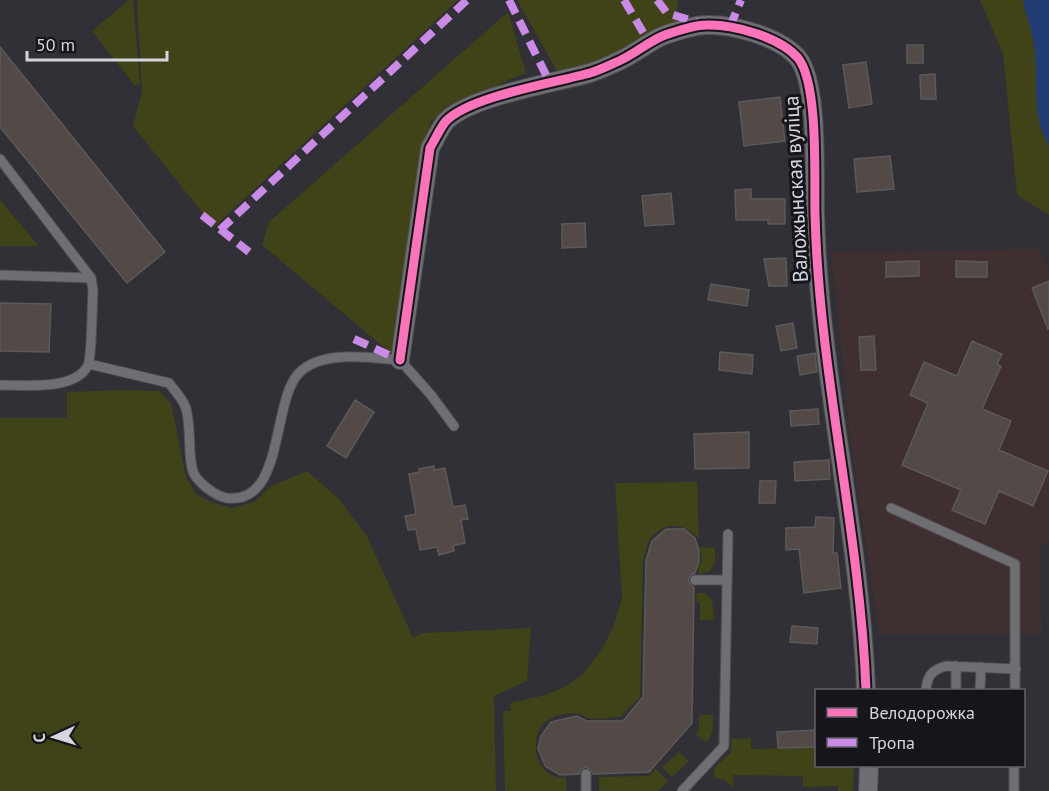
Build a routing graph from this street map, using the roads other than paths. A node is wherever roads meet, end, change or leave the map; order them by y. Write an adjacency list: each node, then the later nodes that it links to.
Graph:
1 (0, 159): 3 (lane)
2 (0, 275): 3 (lane)
3 (91, 278): 5 (lane)
4 (400, 360): 5 (lane); 7 (lane); 15 (street, Валожынская вуліца)
5 (89, 364): 6 (lane)
6 (0, 385)
7 (454, 426)
8 (891, 508): 14 (lane)
9 (728, 534): 11 (lane)
10 (694, 580): 11 (lane)
11 (727, 580): 24 (lane)
12 (956, 666): 13 (lane); 16 (lane); 17 (lane)
13 (981, 667): 14 (lane); 18 (lane)
14 (1016, 669): 19 (lane)
15 (866, 689)
16 (926, 689)
17 (956, 689)
18 (980, 689)
19 (1015, 689)
20 (869, 767): 25 (street)
21 (1014, 767): 26 (lane)
22 (586, 774): 23 (lane)
23 (586, 791)
24 (682, 791)
25 (868, 791)
26 (1014, 791)

